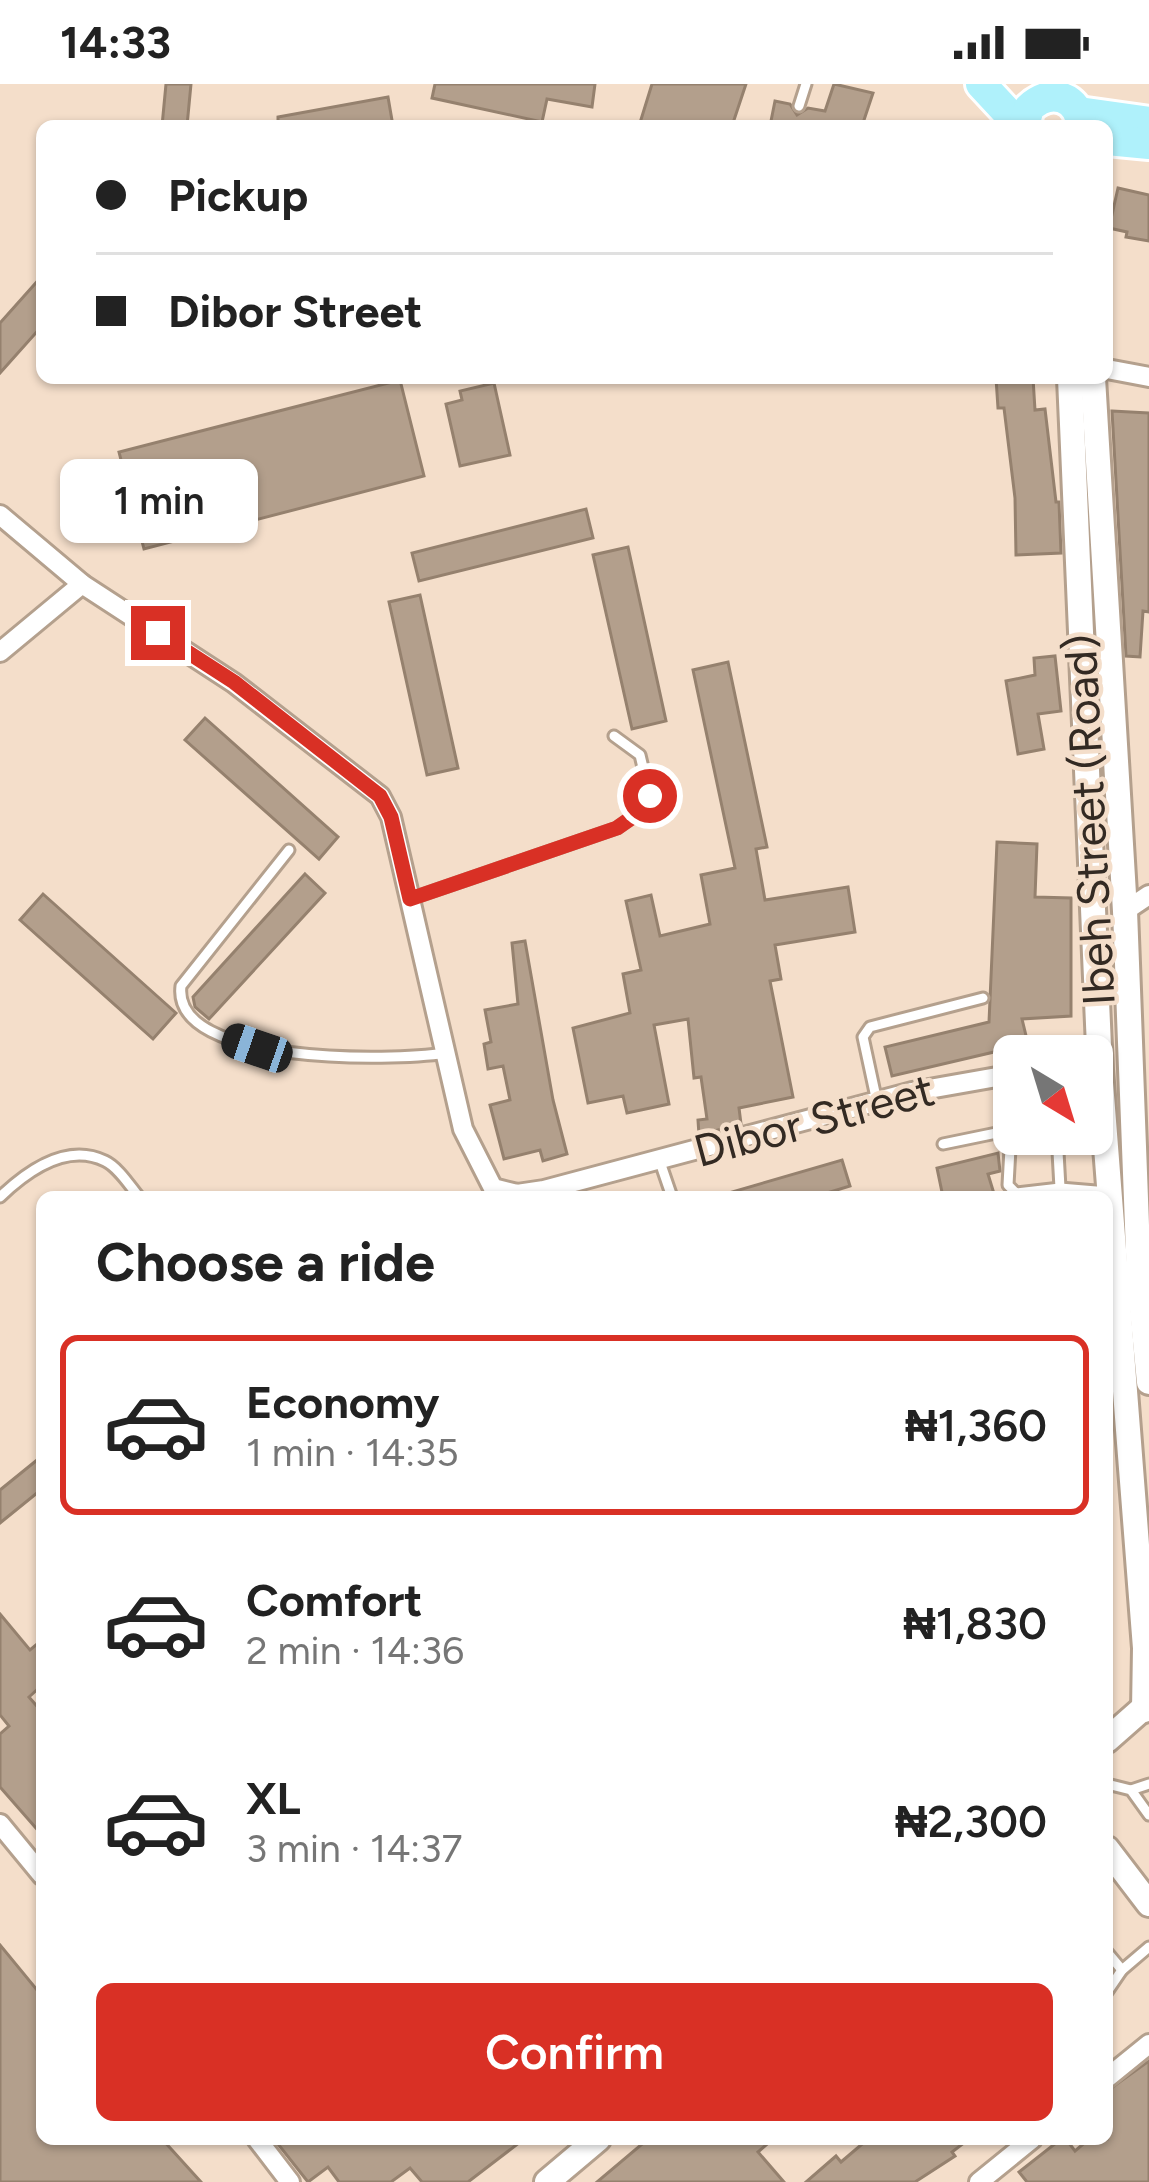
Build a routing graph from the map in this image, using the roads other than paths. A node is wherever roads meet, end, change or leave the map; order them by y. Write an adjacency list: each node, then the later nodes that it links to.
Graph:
1 (806, 84): 4 (lane)
2 (981, 84): 6 (main road)
3 (1040, 90): 5 (main road); 7 (main road)
4 (799, 106)
5 (1081, 119)
6 (1016, 120)
7 (1024, 120)
8 (1113, 120): 9 (main road)
9 (1149, 122)
10 (1113, 141): 11 (main road)
11 (1149, 144)
12 (1113, 370): 13 (street)
13 (1149, 377)
14 (1070, 384): 25 (street, Ibeh Street (Road))
15 (1093, 384): 23 (street, Ibeh Street (Road))
16 (0, 515): 17 (street, Dibor Street)
17 (82, 584): 18 (street); 22 (street, Dibor Street)
18 (0, 652)
19 (614, 736): 22 (lane)
20 (289, 850): 26 (lane)
21 (1149, 895): 23 (street)
22 (410, 899): 26 (street, Dibor Street)
23 (1125, 911): 45 (street, Ibeh Street (Road))
24 (983, 998): 28 (lane)
25 (1095, 1035)
26 (446, 1053): 37 (street, Dibor Street)
27 (993, 1077): 28 (street, Dibor Street)
28 (877, 1102): 34 (street, Dibor Street)
29 (993, 1134): 30 (lane)
30 (943, 1144)
31 (1010, 1155): 40 (lane)
32 (1058, 1155): 35 (lane)
33 (1104, 1155): 43 (street, Ibeh Street (Road))
34 (660, 1162): 38 (street, Dibor Street); 39 (lane)
35 (1060, 1187): 41 (lane); 42 (lane)
36 (134, 1191): 44 (lane)
37 (490, 1191)
38 (537, 1191)
39 (670, 1191)
40 (1015, 1191)
41 (1041, 1191)
42 (1098, 1191)
43 (1108, 1191)
44 (0, 1197)
45 (1144, 1277): 47 (street, Ibeh Street (Road))
46 (1113, 1337): 48 (street, Ibeh Street (Road))
47 (1149, 1382)
48 (1147, 1647): 49 (street, Ibeh Street (Road))
49 (1147, 1698): 50 (street)
50 (1113, 1734)
51 (1149, 1784): 53 (lane)
52 (1113, 1786): 53 (lane)
53 (1131, 1790): 54 (lane)
54 (1149, 1815)
55 (0, 1824): 57 (street)
56 (1113, 1857): 58 (street)
57 (36, 1868)
58 (1149, 1904)
59 (1149, 1947): 61 (lane)
60 (1113, 1959): 61 (lane)
61 (1122, 1970): 62 (lane)
62 (1113, 1983)
63 (1149, 2044): 64 (street)
64 (1113, 2073)
65 (261, 2145): 69 (street)
66 (591, 2145): 70 (street)
67 (1025, 2145): 68 (street)
68 (984, 2180)
69 (290, 2182)
70 (547, 2182)

